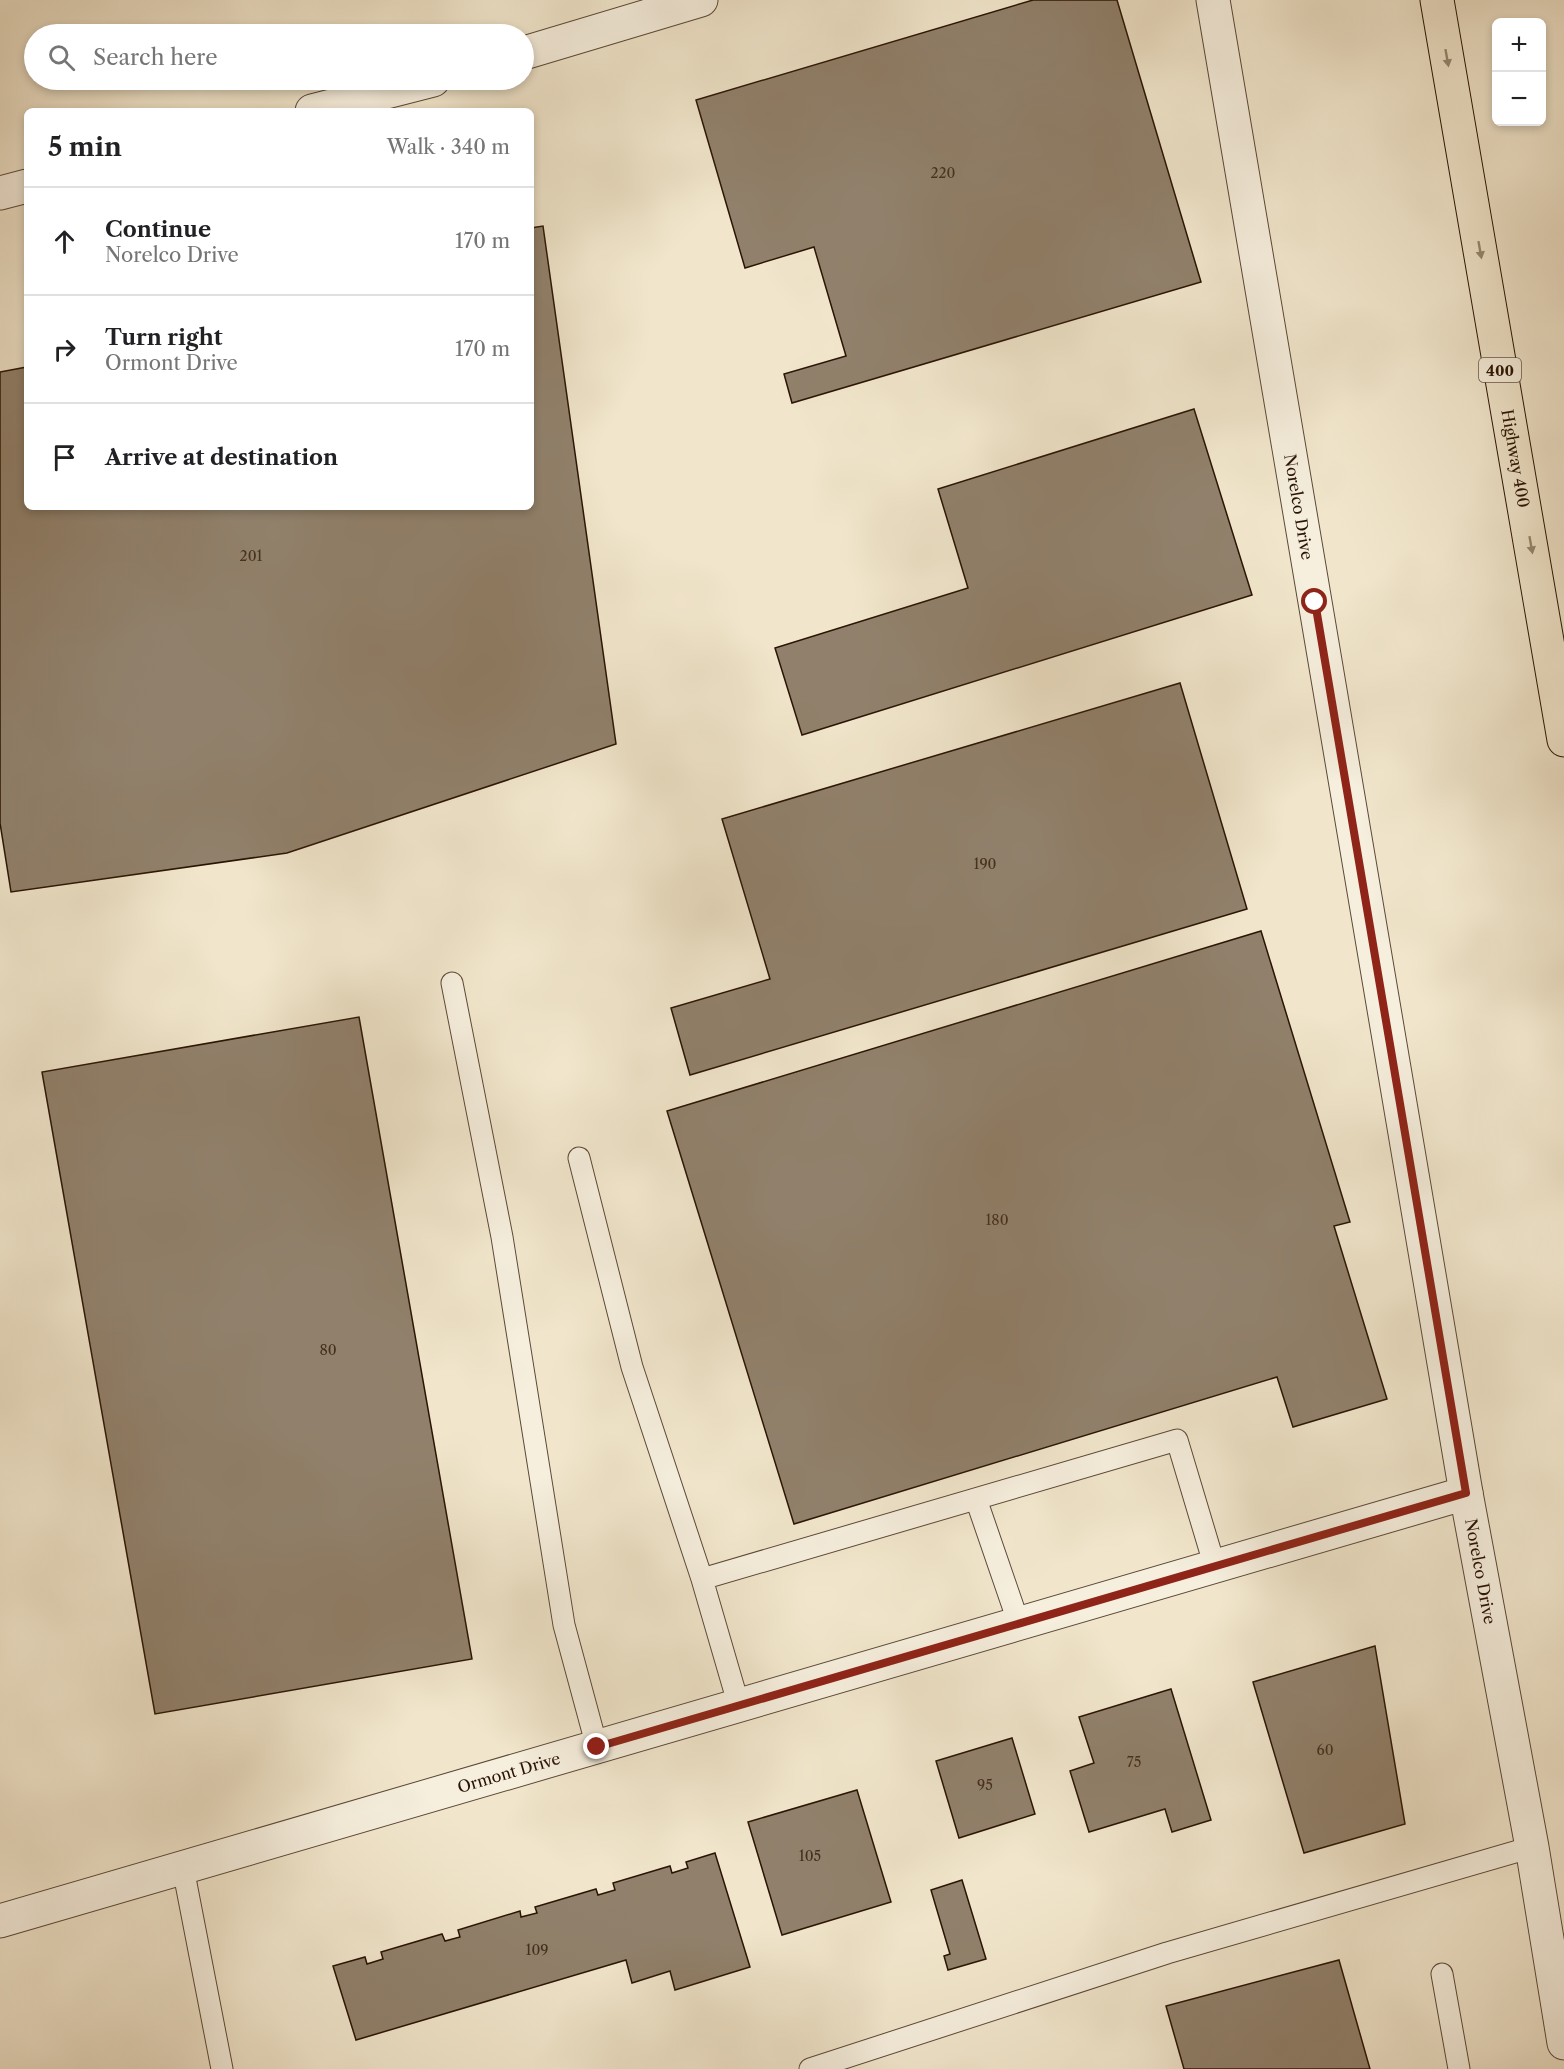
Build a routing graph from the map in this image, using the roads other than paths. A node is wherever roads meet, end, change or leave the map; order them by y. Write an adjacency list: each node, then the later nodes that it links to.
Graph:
1 (701, 0): 4 (street)
2 (1213, 0): 12 (street, Norelco Drive)
3 (1437, 0): 9 (highway, Highway 400 / 400, one-way to 9)
4 (534, 50)
5 (394, 90): 6 (street)
6 (324, 108)
7 (24, 187): 8 (street)
8 (0, 193)
9 (1564, 740)
10 (452, 983): 18 (lane)
11 (579, 1158): 15 (lane)
12 (1466, 1493): 14 (street, Ormont Drive); 19 (street, Norelco Drive)
13 (976, 1499): 14 (lane); 15 (lane); 16 (lane)
14 (1215, 1567): 16 (street, Ormont Drive)
15 (702, 1579): 17 (lane)
16 (1019, 1624): 17 (street, Ormont Drive)
17 (739, 1706): 18 (street, Ormont Drive)
18 (597, 1747): 20 (street, Ormont Drive)
19 (1532, 1847): 23 (street, Norelco Drive); 25 (lane)
20 (183, 1868): 21 (street, Ormont Drive); 24 (lane)
21 (0, 1922)
22 (1442, 1974): 26 (lane)
23 (1564, 2043)
24 (222, 2069)
25 (810, 2069)
26 (1459, 2069)

